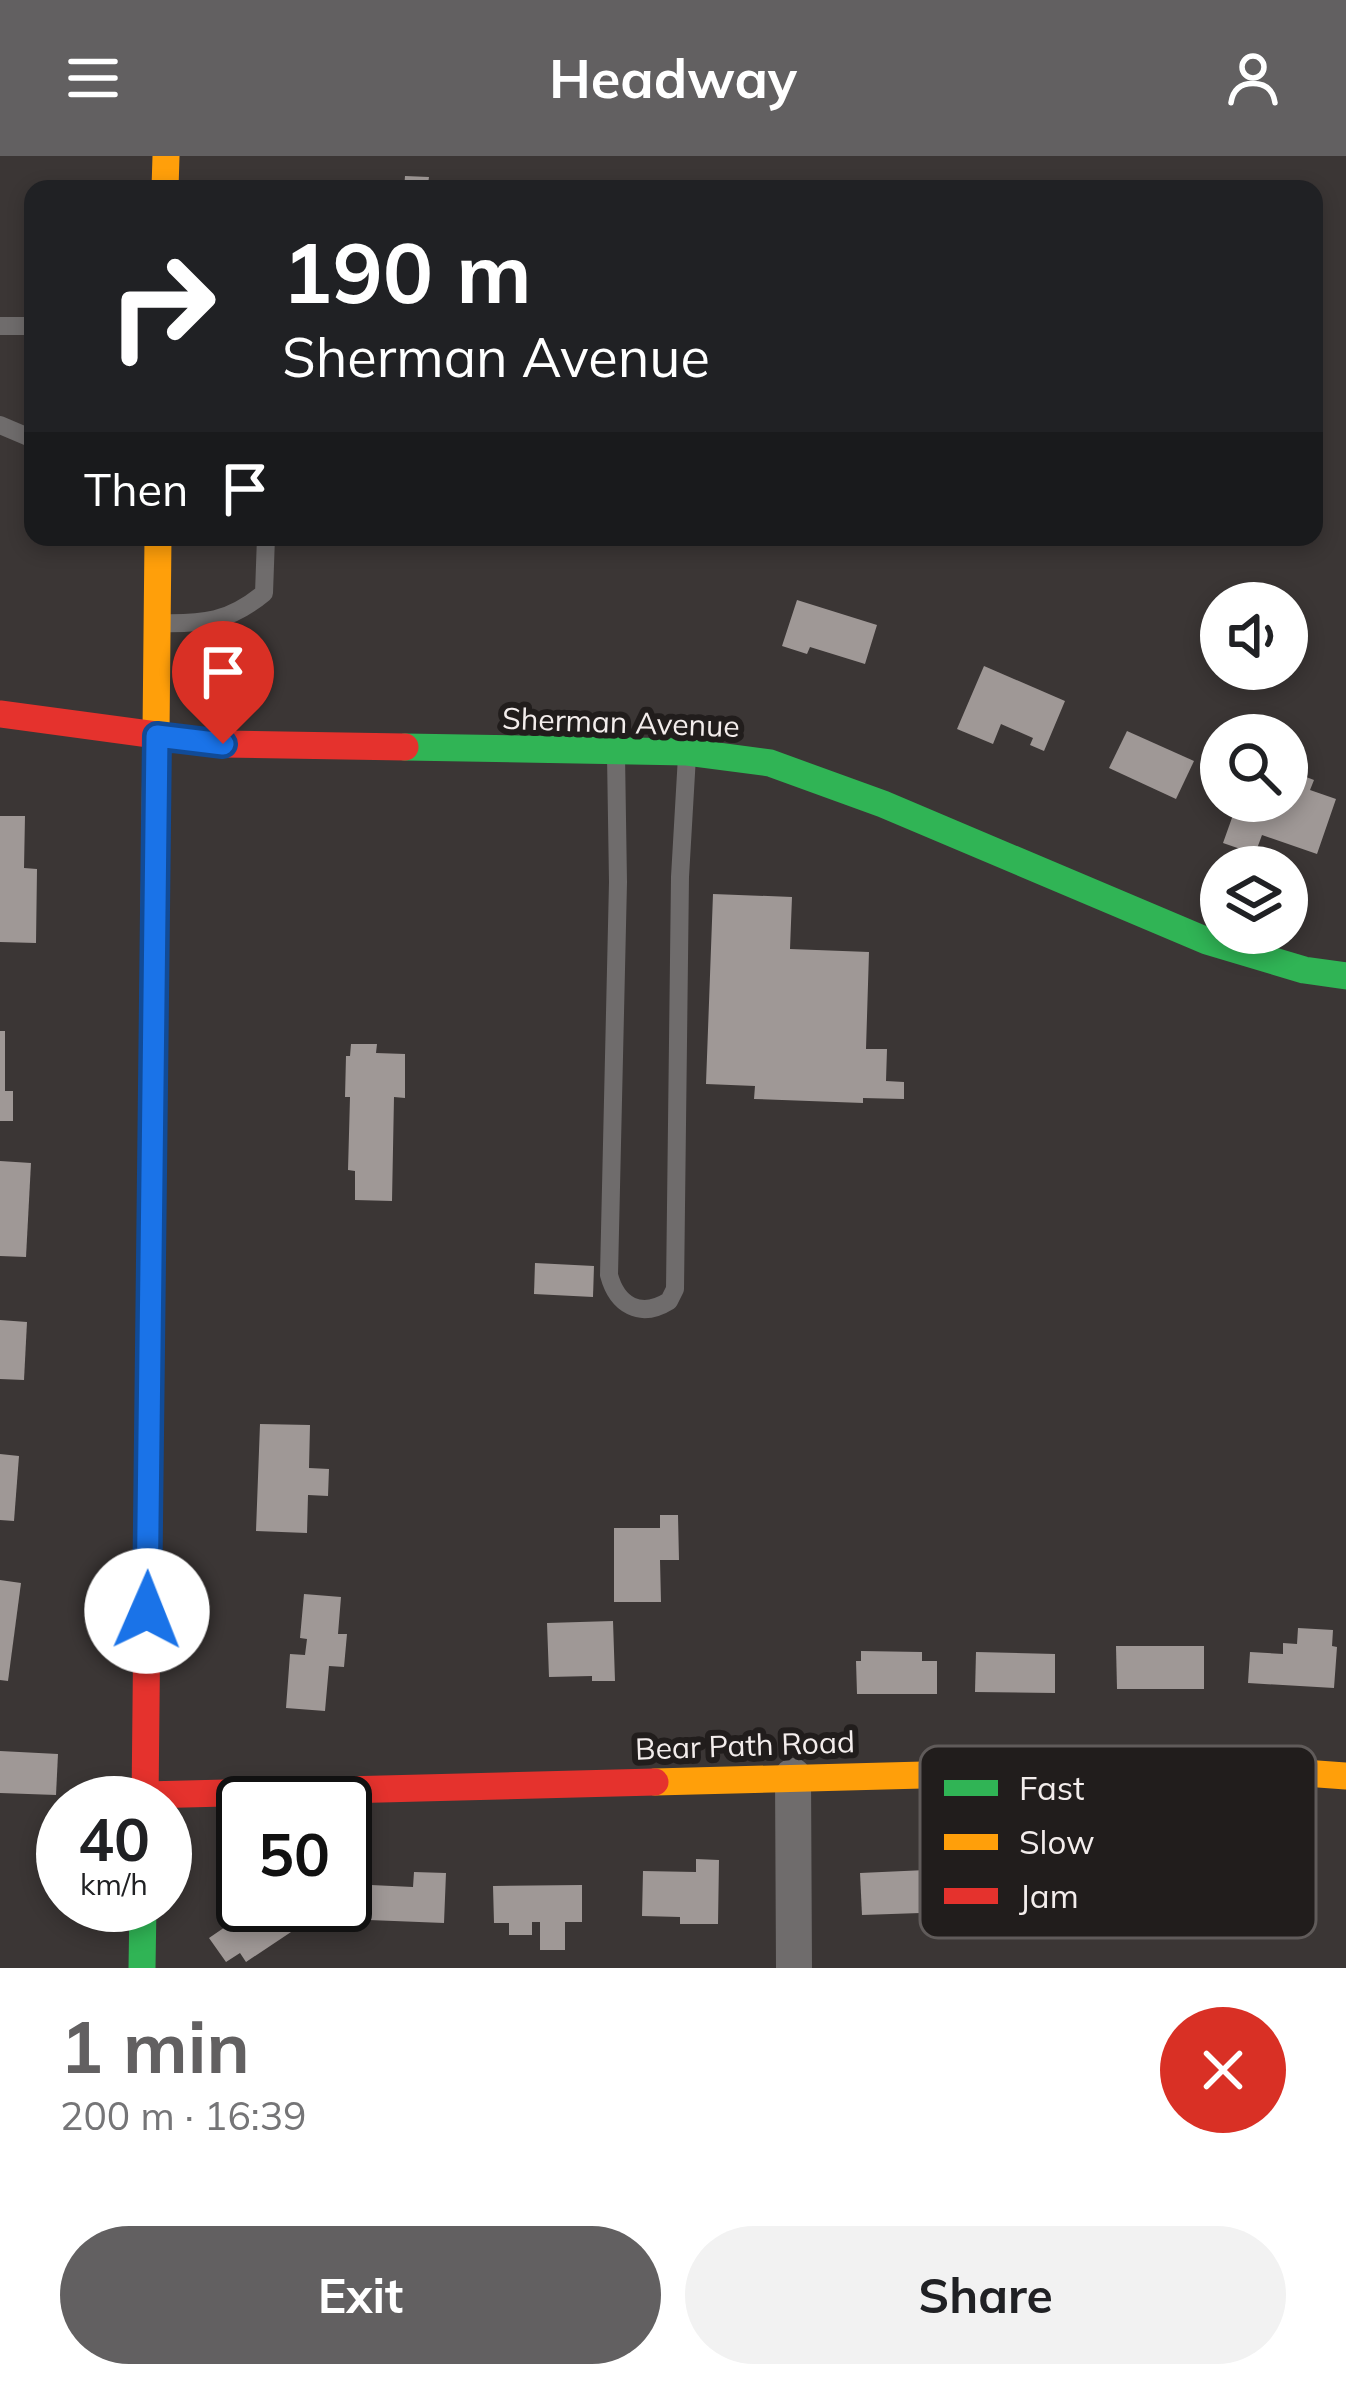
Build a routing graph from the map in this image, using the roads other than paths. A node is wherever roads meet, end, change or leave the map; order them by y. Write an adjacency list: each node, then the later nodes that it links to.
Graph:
1 (158, 546): 3 (street)
2 (266, 546): 3 (lane)
3 (156, 623): 5 (street)
4 (0, 714): 5 (street, Sherman Avenue)
5 (157, 736): 6 (street, Sherman Avenue); 11 (street)
6 (616, 750): 7 (street, Sherman Avenue); 7 (lane)
7 (687, 752): 8 (street, Sherman Avenue)
8 (1346, 976)
9 (920, 1773): 12 (street, Bear Path Road)
10 (1316, 1774): 13 (street, Bear Path Road)
11 (145, 1776)
12 (793, 1776): 14 (street, Bear Path Road); 17 (street)
13 (1346, 1776)
14 (192, 1797)
15 (143, 1932): 16 (street)
16 (142, 1968)
17 (794, 1968)

